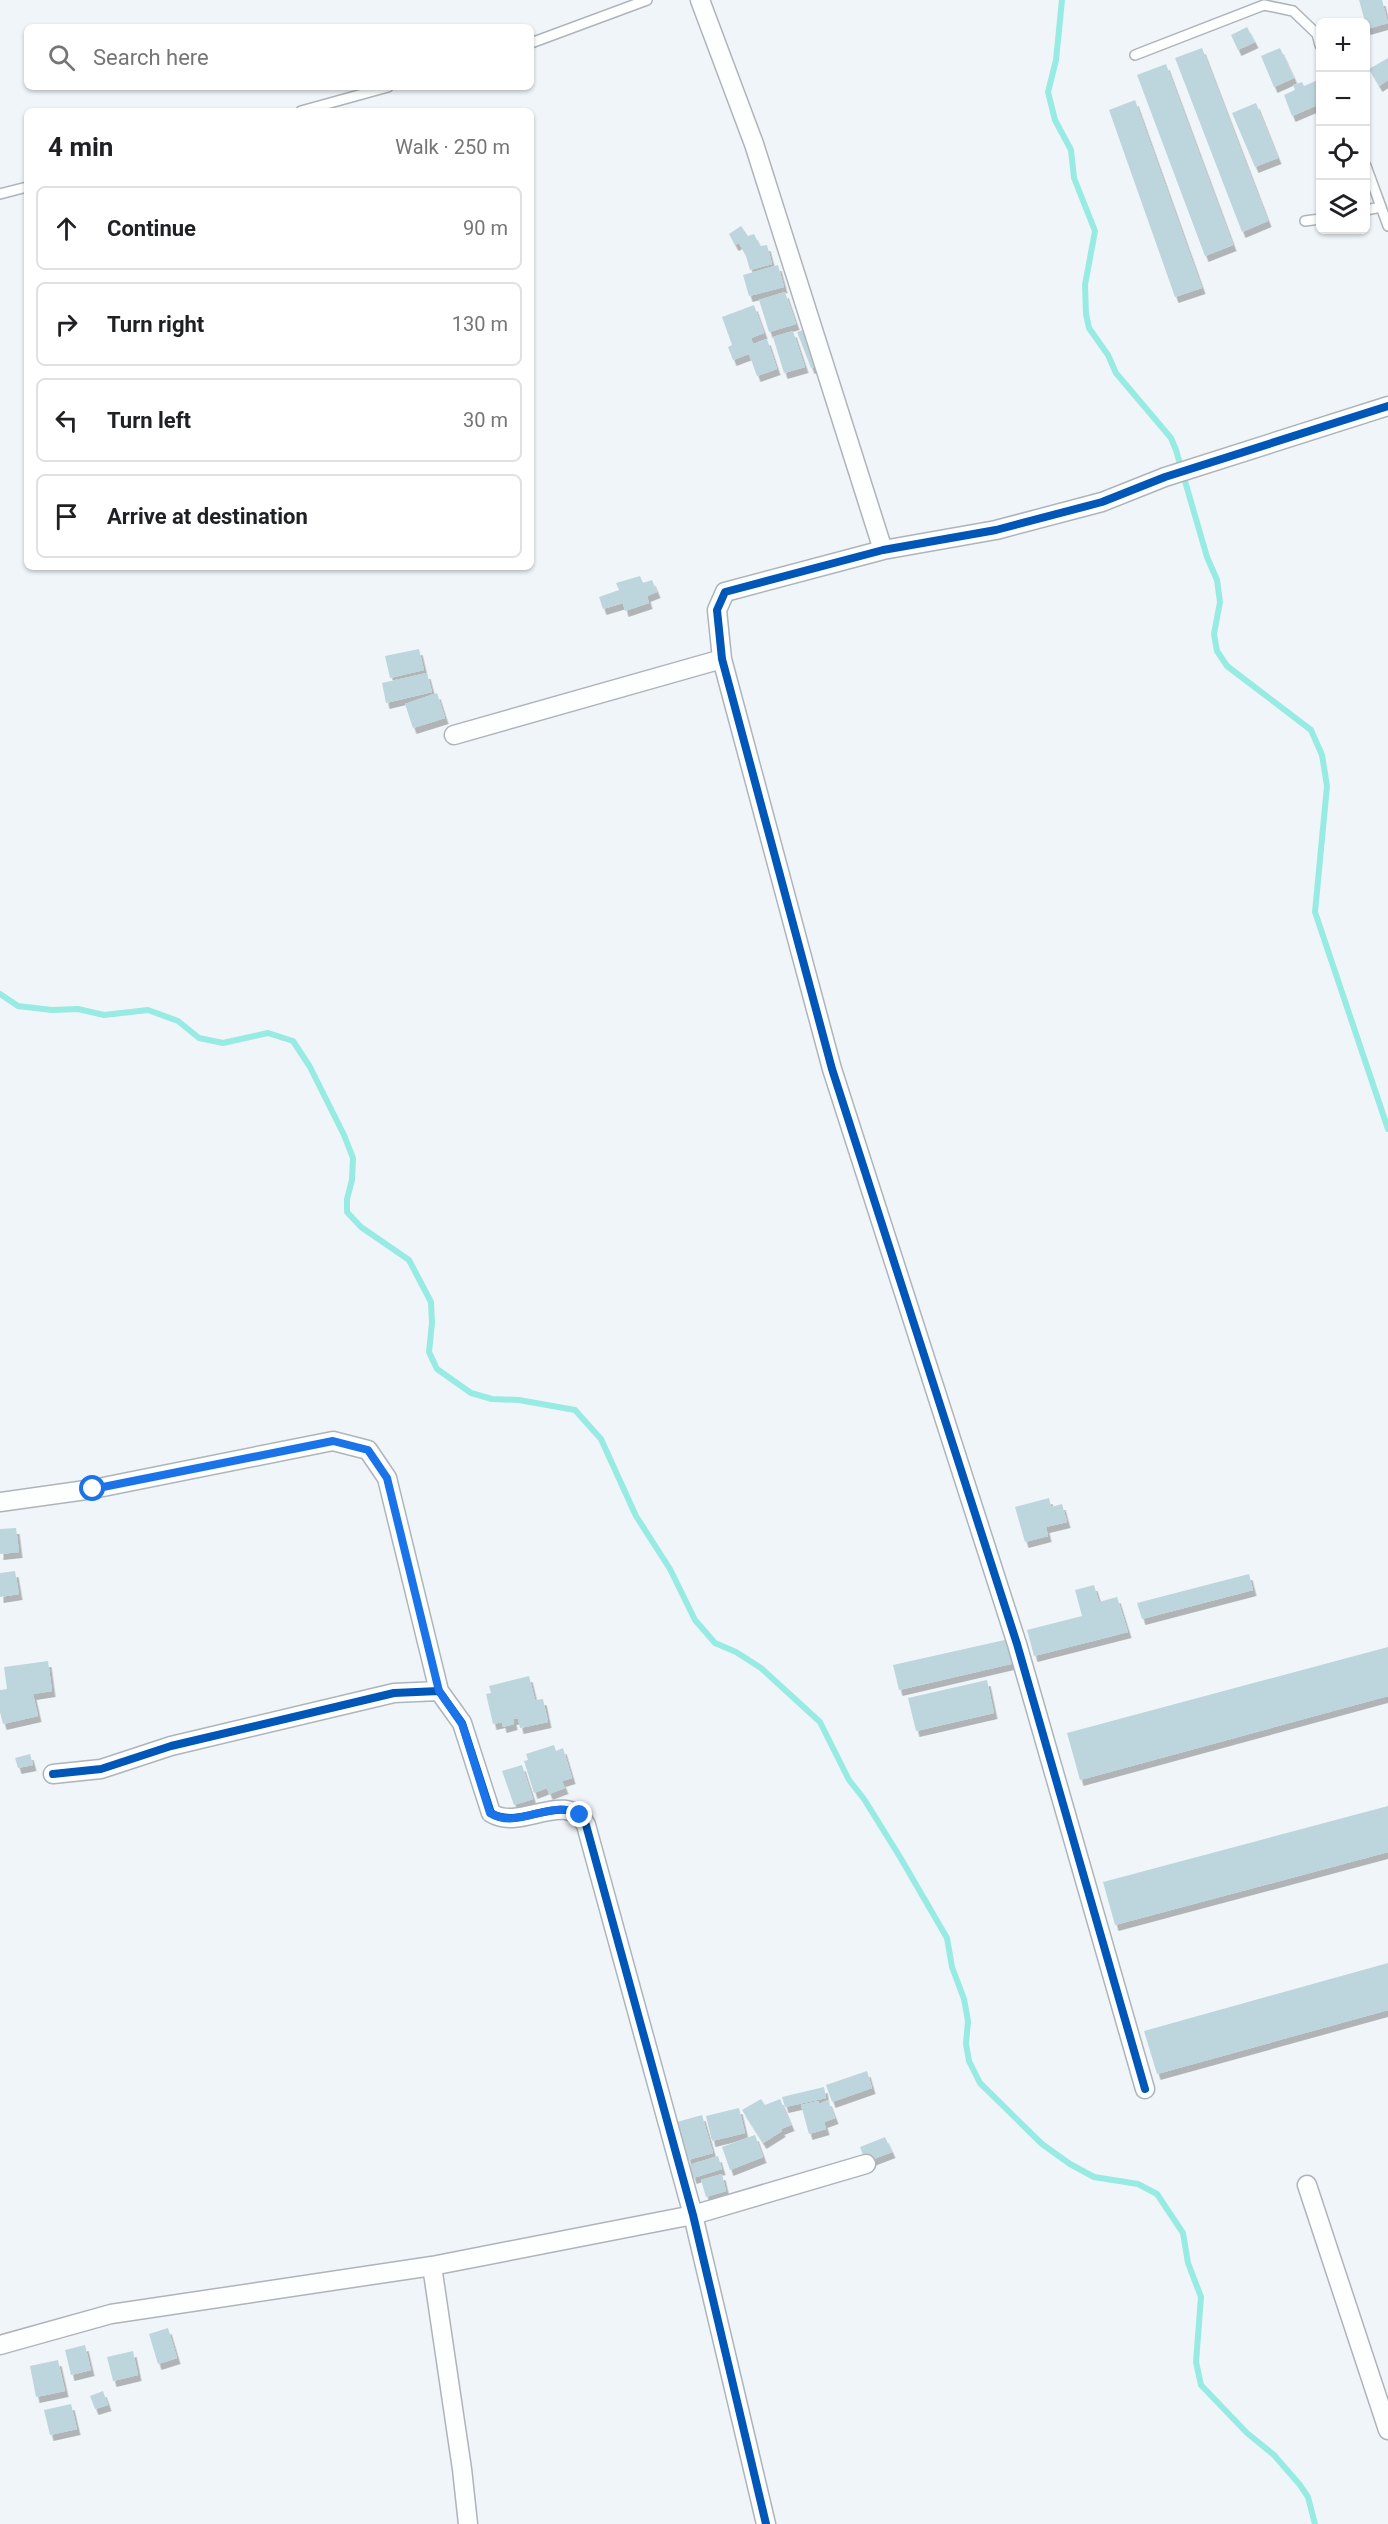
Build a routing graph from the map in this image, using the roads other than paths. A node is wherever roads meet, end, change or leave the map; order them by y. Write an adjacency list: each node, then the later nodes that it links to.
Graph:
1 (647, 0): 4 (lane)
2 (700, 0): 17 (street)
3 (1316, 33): 5 (lane)
4 (534, 42)
5 (1136, 55)
6 (377, 90): 7 (lane)
7 (312, 108)
8 (1370, 179): 11 (lane)
9 (24, 188): 10 (lane)
10 (0, 194)
11 (1381, 207): 12 (lane); 15 (lane)
12 (1370, 209)
13 (1316, 220): 14 (lane)
14 (1305, 221)
15 (1388, 226)
16 (1388, 406): 17 (street)
17 (883, 550): 18 (street)
18 (722, 659): 19 (street); 23 (street)
19 (454, 735)
20 (0, 1502): 21 (street)
21 (439, 1691): 22 (street); 26 (street)
22 (53, 1774)
23 (1145, 2089)
24 (866, 2164): 26 (street)
25 (1307, 2185): 29 (street)
26 (693, 2215): 27 (street); 31 (street)
27 (432, 2266): 28 (street); 30 (street)
28 (0, 2345)
29 (1388, 2430)
30 (468, 2524)
31 (766, 2524)

